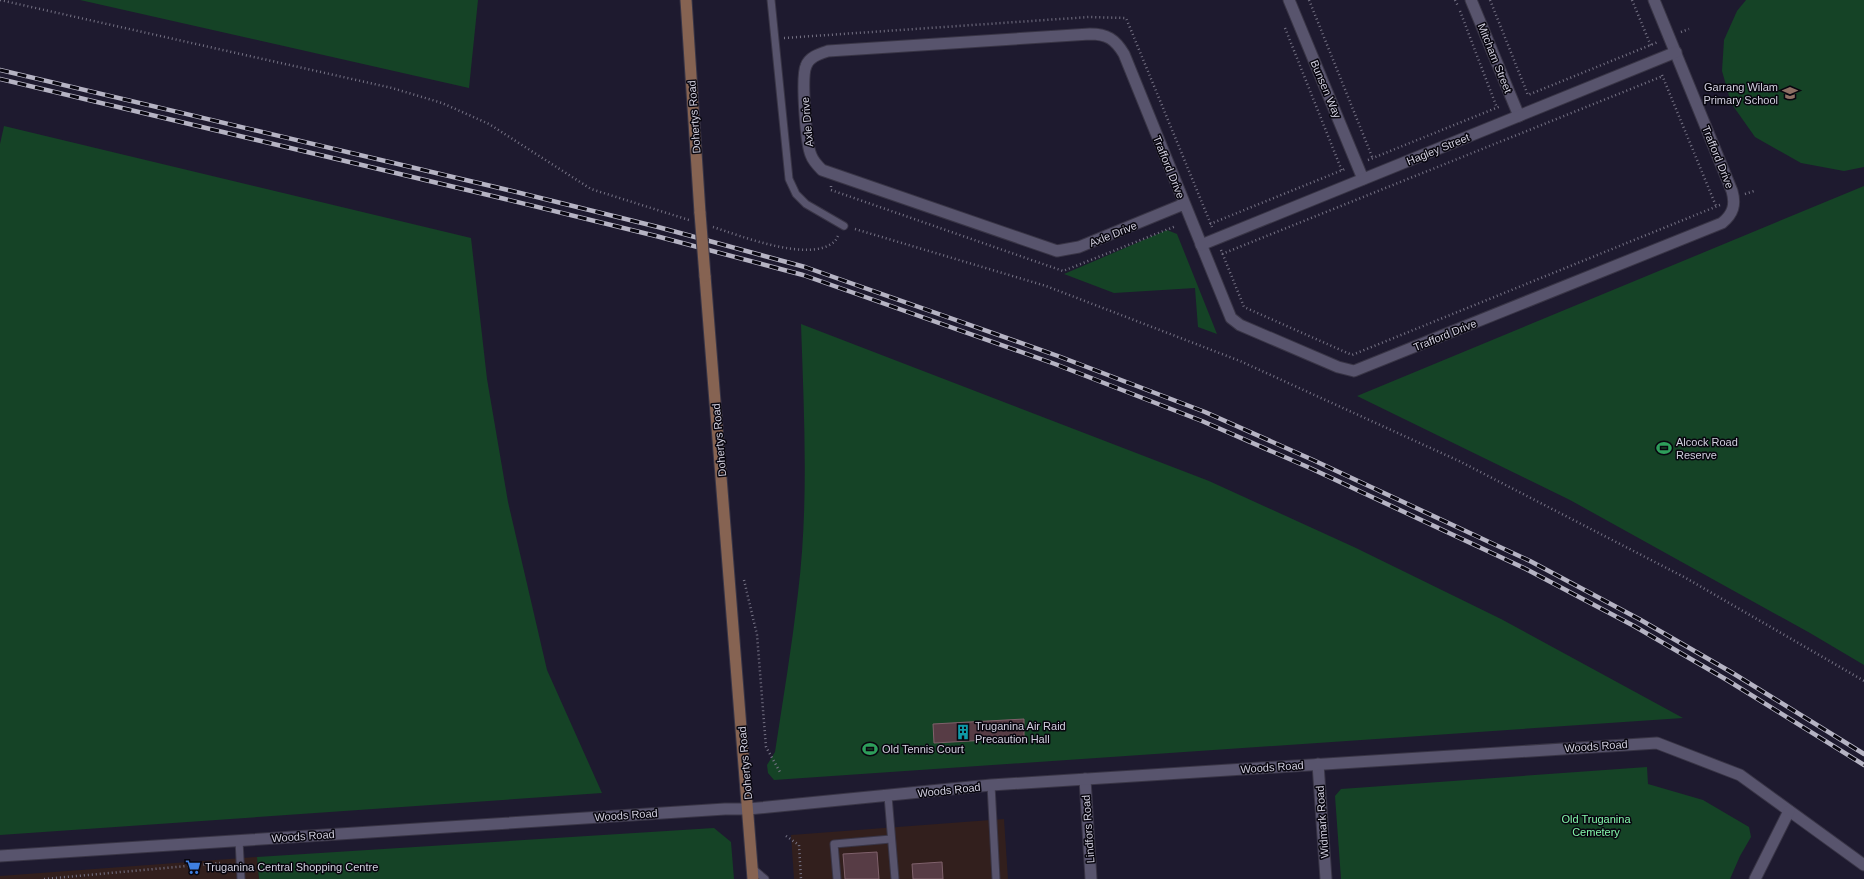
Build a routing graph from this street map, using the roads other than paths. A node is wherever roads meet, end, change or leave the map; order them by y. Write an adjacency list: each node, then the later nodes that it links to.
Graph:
1 (686, 0): 17 (main road, Dohertys Road, bridge)
2 (771, 0): 11 (lane)
3 (1289, 0): 9 (street, Bunsen Way)
4 (1471, 0): 8 (street, Mitcham Street)
5 (1654, 0): 7 (street, Trafford Drive)
6 (1108, 36): 10 (street, Trafford Drive); 10 (street, Axle Drive)
7 (1676, 52): 8 (street, Hagley Street); 12 (street, Trafford Drive)
8 (1518, 116): 9 (street, Hagley Street)
9 (1363, 179): 12 (street, Hagley Street)
10 (1184, 204): 12 (street, Trafford Drive)
11 (844, 226)
12 (1201, 245)
13 (1318, 764): 14 (street, Woods Road); 18 (street, Woods Road); 30 (street, Widmark Road)
14 (1085, 779): 15 (street, Woods Road); 29 (street, Lindfors Road)
15 (991, 785): 16 (street, Woods Road); 28 (lane)
16 (888, 796): 17 (street, Woods Road); 19 (lane)
17 (748, 809): 20 (street, Woods Road); 23 (main road, Dohertys Road)
18 (1789, 811): 22 (street, Woods Road); 31 (street)
19 (892, 839): 26 (lane); 27 (lane)
20 (239, 840): 21 (street, Woods Road); 24 (lane)
21 (0, 856)
22 (1864, 865)
23 (753, 873): 25 (lane)
24 (241, 879)
25 (765, 879)
26 (837, 879)
27 (895, 879)
28 (996, 879)
29 (1092, 879)
30 (1326, 879)
31 (1755, 879)

